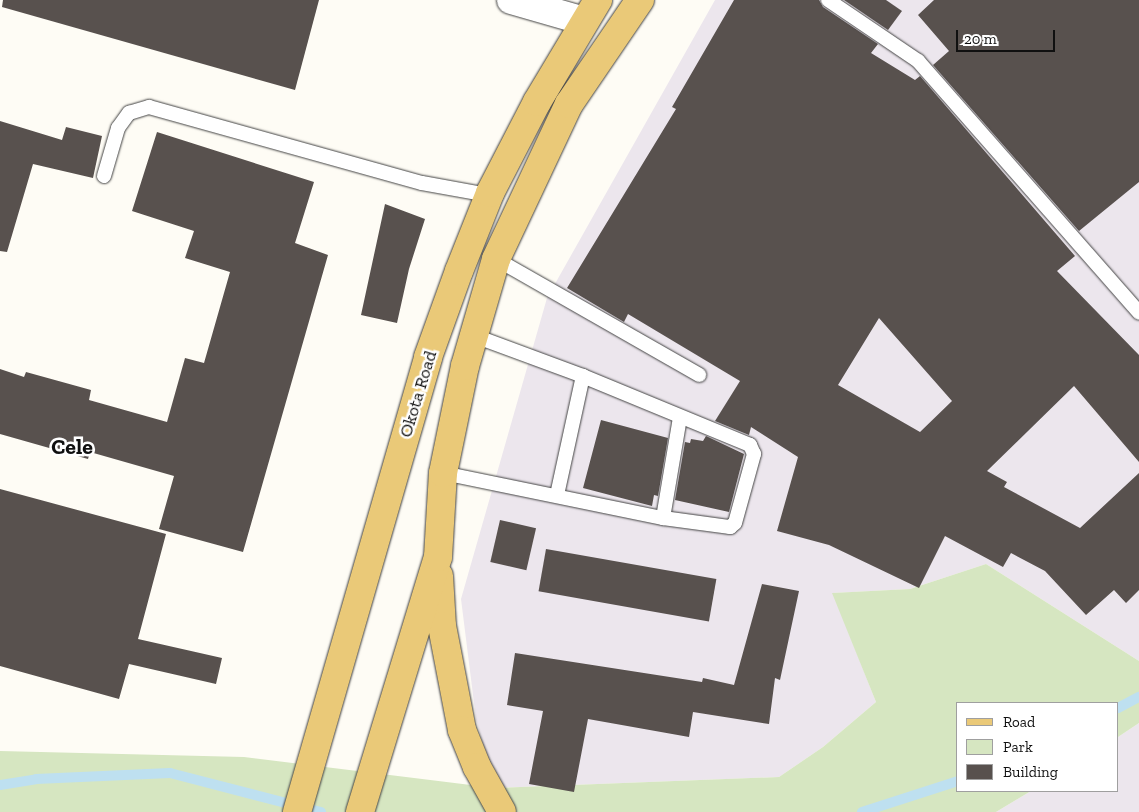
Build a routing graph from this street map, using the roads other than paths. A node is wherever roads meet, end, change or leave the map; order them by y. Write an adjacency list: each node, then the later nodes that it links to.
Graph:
1 (511, 0): 4 (street)
2 (640, 0): 7 (main road, Okota Road)
3 (828, 0): 8 (lane)
4 (591, 10): 6 (main road, Okota Road)
5 (104, 176): 6 (lane)
6 (489, 195): 10 (main road, Okota Road)
7 (496, 259): 9 (main road, Okota Road); 13 (lane)
8 (1139, 313)
9 (475, 336): 11 (main road, Okota Road); 12 (lane)
10 (428, 357): 11 (main road); 19 (main road, Okota Road)
11 (465, 366): 15 (main road, Okota Road)
12 (583, 376): 14 (lane); 16 (lane)
13 (699, 376)
14 (680, 417): 17 (lane); 17 (lane)
15 (443, 473): 16 (lane); 18 (main road, Okota Road)
16 (557, 495): 17 (lane)
17 (663, 518)
18 (438, 557): 20 (main road, Okota Road); 21 (main road)
19 (297, 812)
20 (360, 812)
21 (502, 812)

